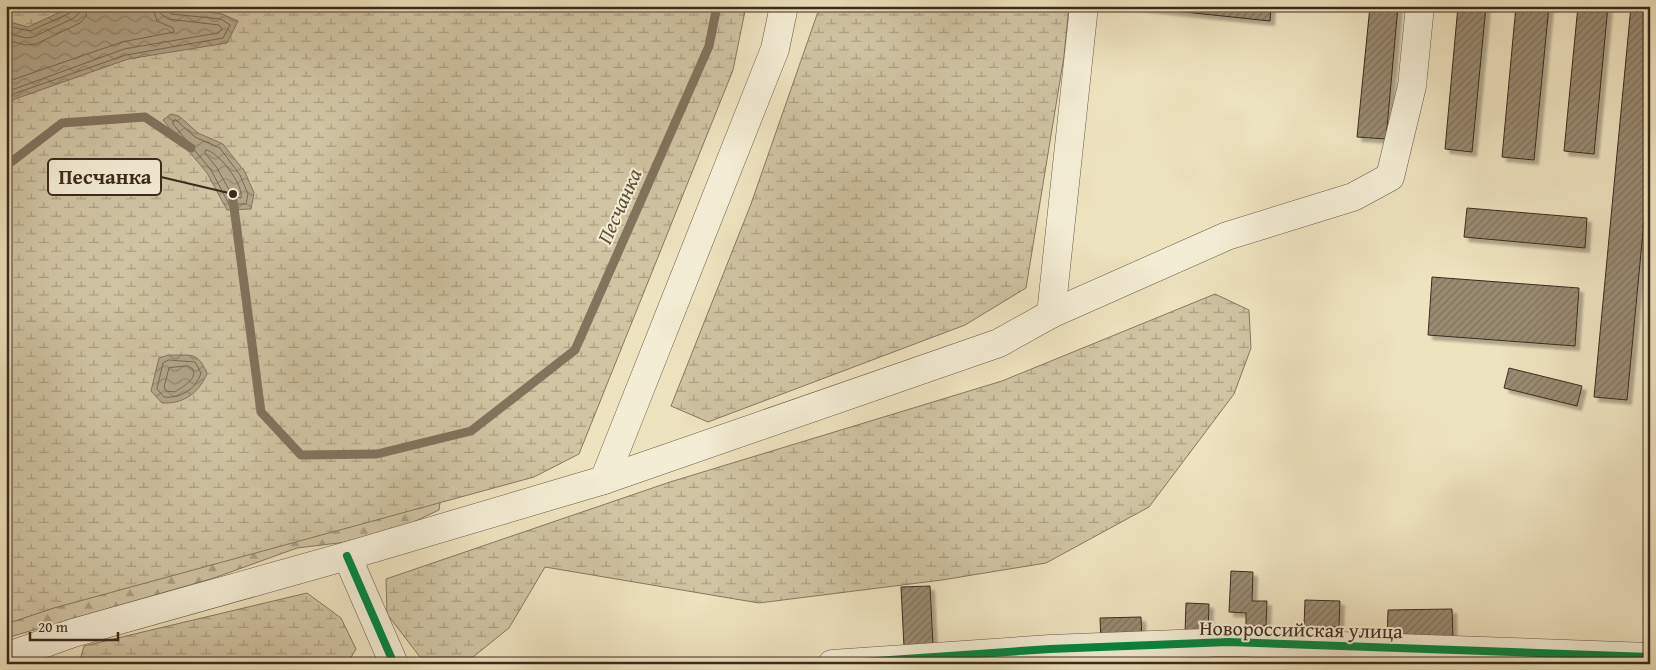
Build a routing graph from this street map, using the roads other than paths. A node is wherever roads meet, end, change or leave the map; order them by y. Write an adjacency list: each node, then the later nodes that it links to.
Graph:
1 (784, 6): 5 (street)
2 (1084, 6): 4 (street)
3 (1420, 6): 4 (street)
4 (1051, 314): 5 (street)
5 (604, 480): 6 (street)
6 (347, 556): 8 (street); 10 (street)
7 (1650, 656): 9 (street, Новороссийская улица)
8 (6, 657)
9 (1050, 657): 11 (street, Новороссийская улица)
10 (394, 664)
11 (832, 664)

